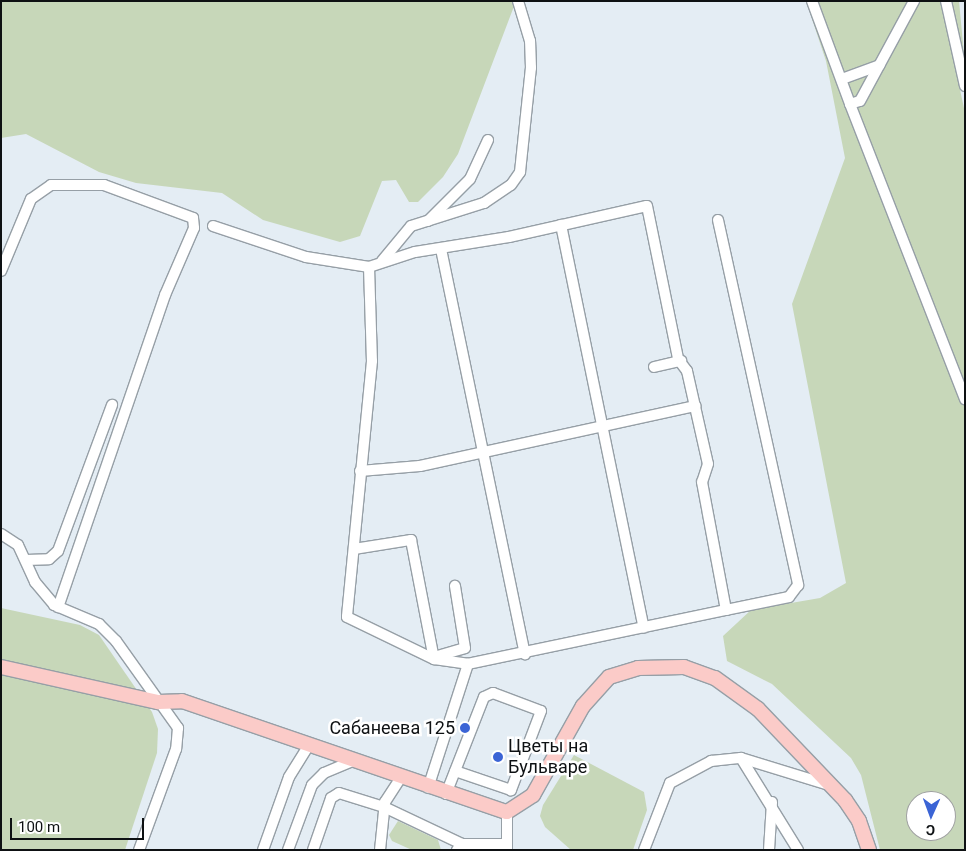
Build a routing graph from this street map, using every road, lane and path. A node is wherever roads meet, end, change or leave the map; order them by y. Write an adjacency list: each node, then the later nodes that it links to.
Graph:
1 (518, 1): 11 (street)
2 (812, 1): 6 (street)
3 (914, 1): 5 (street)
4 (946, 1): 7 (street)
5 (880, 65): 6 (street); 8 (street)
6 (842, 79): 8 (street)
7 (965, 86)
8 (850, 104): 20 (street)
9 (488, 140): 11 (street)
10 (718, 220): 31 (street)
11 (428, 221): 15 (street)
12 (213, 226): 16 (street)
13 (562, 226): 14 (street); 18 (street); 23 (street)
14 (441, 249): 15 (street); 24 (street)
15 (382, 261): 16 (street)
16 (369, 267): 25 (street)
17 (1, 271): 30 (street)
18 (681, 361): 19 (street); 22 (street)
19 (654, 367)
20 (965, 400)
21 (112, 405): 28 (street)
22 (696, 406): 23 (street); 31 (street)
23 (602, 427): 24 (street); 32 (street)
24 (482, 453): 25 (street); 33 (street)
25 (360, 471): 27 (street)
26 (1, 534): 28 (street)
27 (354, 549): 34 (street); 34 (street)
28 (26, 560): 30 (street)
29 (455, 586): 34 (street)
30 (56, 606): 37 (street)
31 (726, 610): 32 (street)
32 (644, 628): 33 (street)
33 (525, 654): 35 (street)
34 (434, 658): 35 (street)
35 (468, 664): 44 (street)
36 (1, 667): 37 (main road)
37 (158, 702): 38 (main road); 51 (street)
38 (308, 746): 40 (main road); 52 (street)
39 (742, 758): 43 (street); 46 (street); 56 (street)
40 (352, 761): 42 (main road); 53 (street)
41 (455, 771): 41 (street); 45 (street)
42 (400, 779): 44 (main road); 47 (street)
43 (832, 786): 48 (main road); 59 (main road)
44 (428, 788): 45 (main road)
45 (446, 794): 48 (main road)
46 (772, 802): 57 (street); 58 (street)
47 (384, 807): 49 (street); 54 (street); 55 (street)
48 (507, 812): 50 (street)
49 (459, 847): 50 (street)
50 (507, 847)
51 (138, 850)
52 (263, 850)
53 (288, 850)
54 (313, 850)
55 (380, 850)
56 (644, 850)
57 (769, 850)
58 (798, 850)
59 (868, 850)

